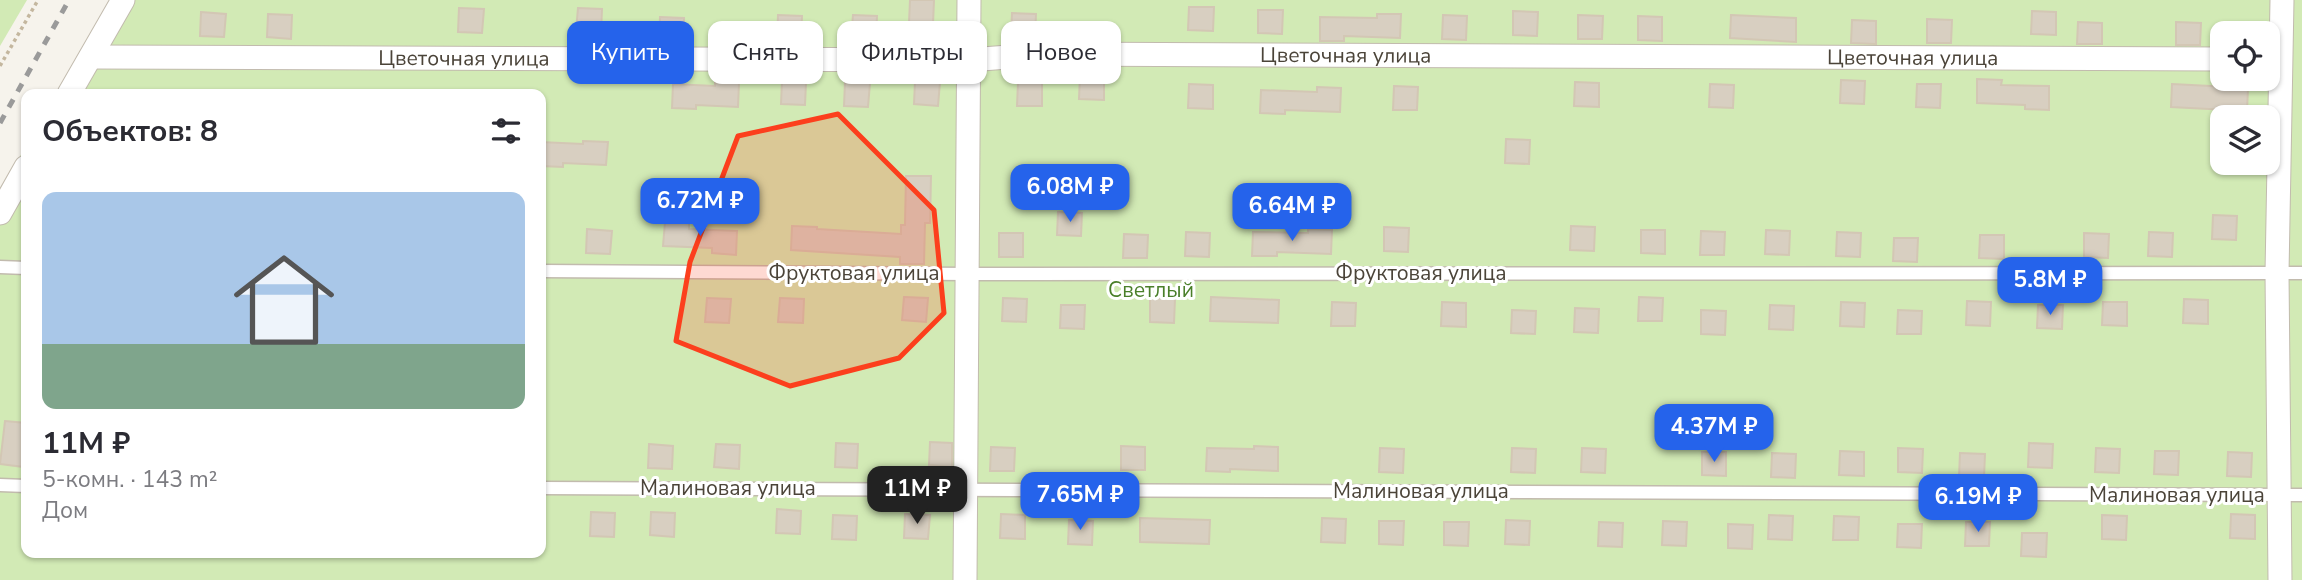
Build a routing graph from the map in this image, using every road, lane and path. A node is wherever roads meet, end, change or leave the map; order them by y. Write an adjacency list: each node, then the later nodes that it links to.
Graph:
1 (38, 0): 11 (path)
2 (124, 0): 6 (street)
3 (969, 0): 5 (street)
4 (2283, 0): 9 (street)
5 (969, 21)
6 (91, 57): 10 (street, Цветочная улица); 13 (street)
7 (2210, 58): 8 (street, Цветочная улица)
8 (987, 59)
9 (2284, 59): 19 (street)
10 (837, 60)
11 (0, 66)
12 (969, 84): 21 (street)
13 (72, 89)
14 (21, 176): 15 (street)
15 (0, 213)
16 (0, 267): 17 (lane)
17 (21, 268)
18 (546, 271): 21 (lane, Фруктовая улица)
19 (2277, 273): 20 (lane, Фруктовая улица); 21 (lane, Фруктовая улица); 26 (street)
20 (2302, 273)
21 (968, 274): 25 (street)
22 (0, 485): 23 (lane)
23 (21, 485)
24 (546, 488): 25 (lane, Малиновая улица)
25 (965, 489): 26 (lane, Малиновая улица); 27 (street)
26 (2291, 495): 28 (street)
27 (965, 580)
28 (2280, 580)

